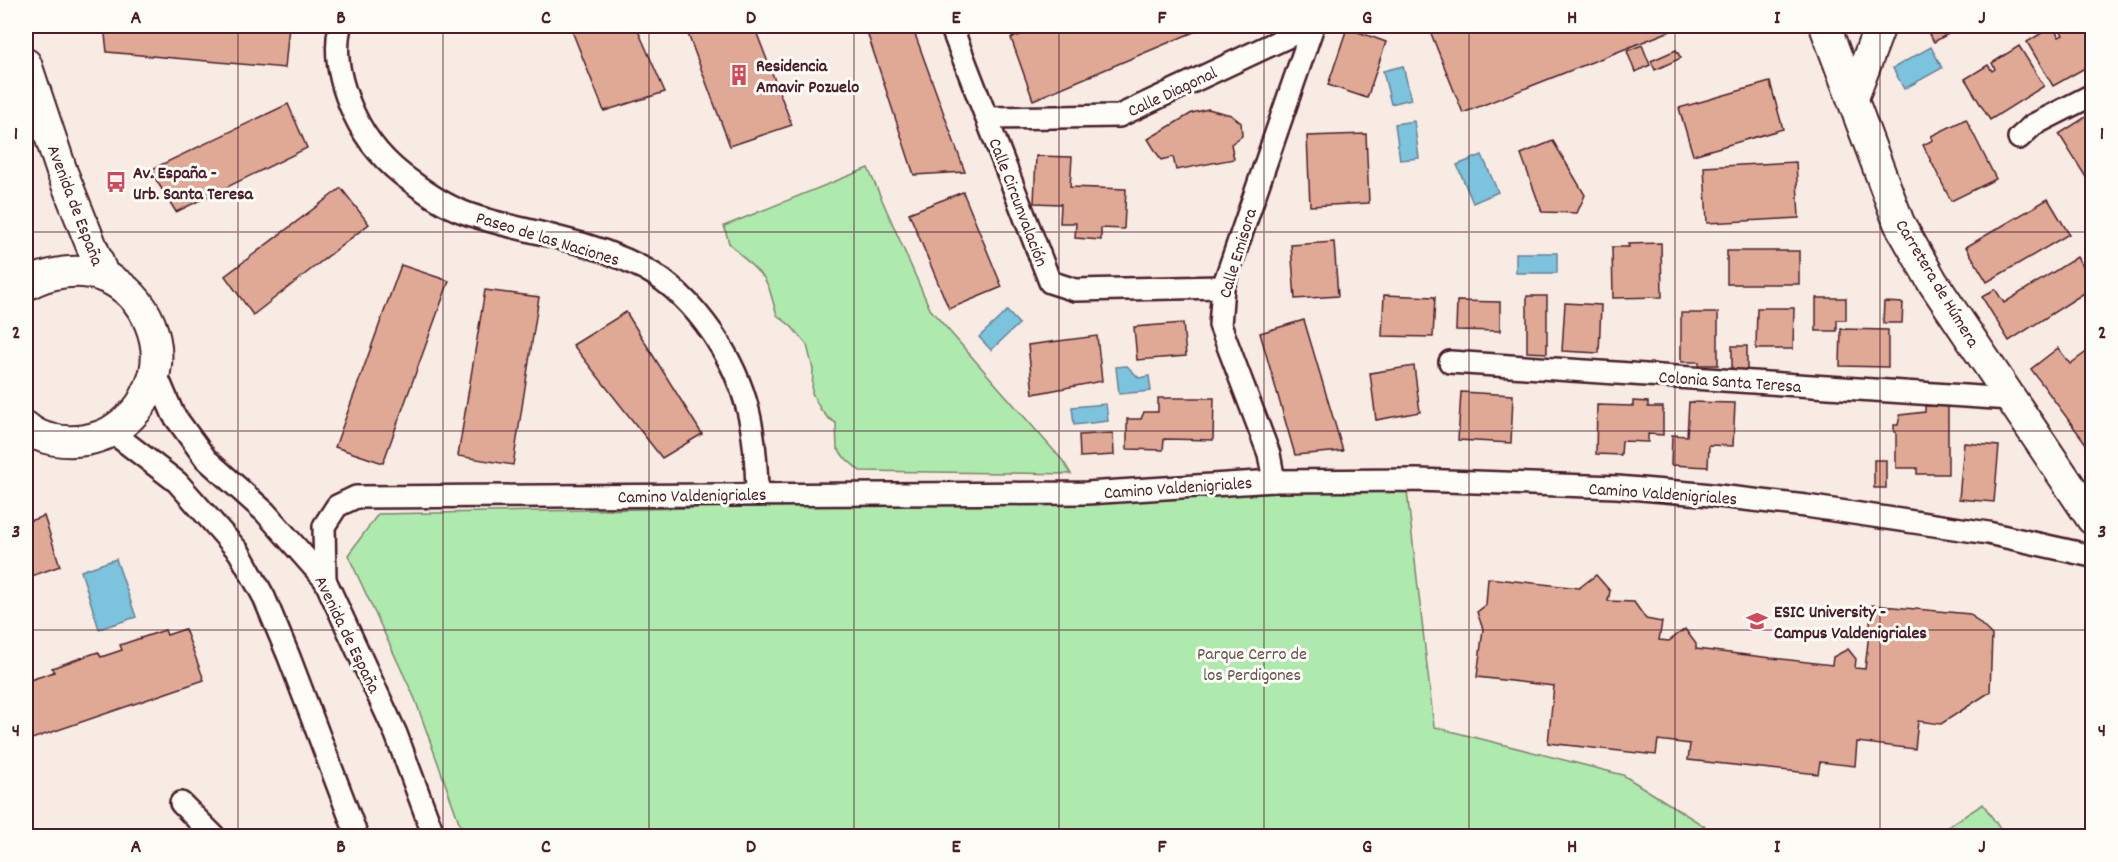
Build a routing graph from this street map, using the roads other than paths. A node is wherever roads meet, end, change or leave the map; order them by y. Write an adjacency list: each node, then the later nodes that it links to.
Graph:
1 (340, 26): 20 (street, Paseo de las Naciones)
2 (951, 26): 9 (street, Calle Circunvalación)
3 (1312, 26): 9 (street, Calle Diagonal); 13 (street, Calle Emisora)
4 (1825, 26): 8 (street, Carretera de Húmera)
5 (1880, 26): 8 (street)
6 (26, 64): 11 (street, Avenida de España)
7 (2092, 95): 10 (street)
8 (1853, 98): 16 (street, Carretera de Húmera)
9 (987, 118): 13 (street, Calle Circunvalación)
10 (2019, 138)
11 (105, 277): 12 (street); 15 (street)
12 (26, 285)
13 (1223, 287): 19 (street, Calle Emisora)
14 (1450, 362): 16 (street, Colonia Santa Teresa)
15 (156, 374): 18 (street); 23 (street, Avenida de España)
16 (2010, 399): 21 (street, Carretera de Húmera)
17 (27, 430): 18 (street)
18 (112, 432): 26 (street)
19 (1274, 481): 20 (street, Camino Valdenigriales); 22 (street, Camino Valdenigriales)
20 (757, 494): 23 (street, Camino Valdenigriales)
21 (2092, 519)
22 (2092, 556)
23 (325, 580): 27 (street, Avenida de España)
24 (181, 803): 25 (street)
25 (214, 837)
26 (357, 837)
27 (434, 837)

